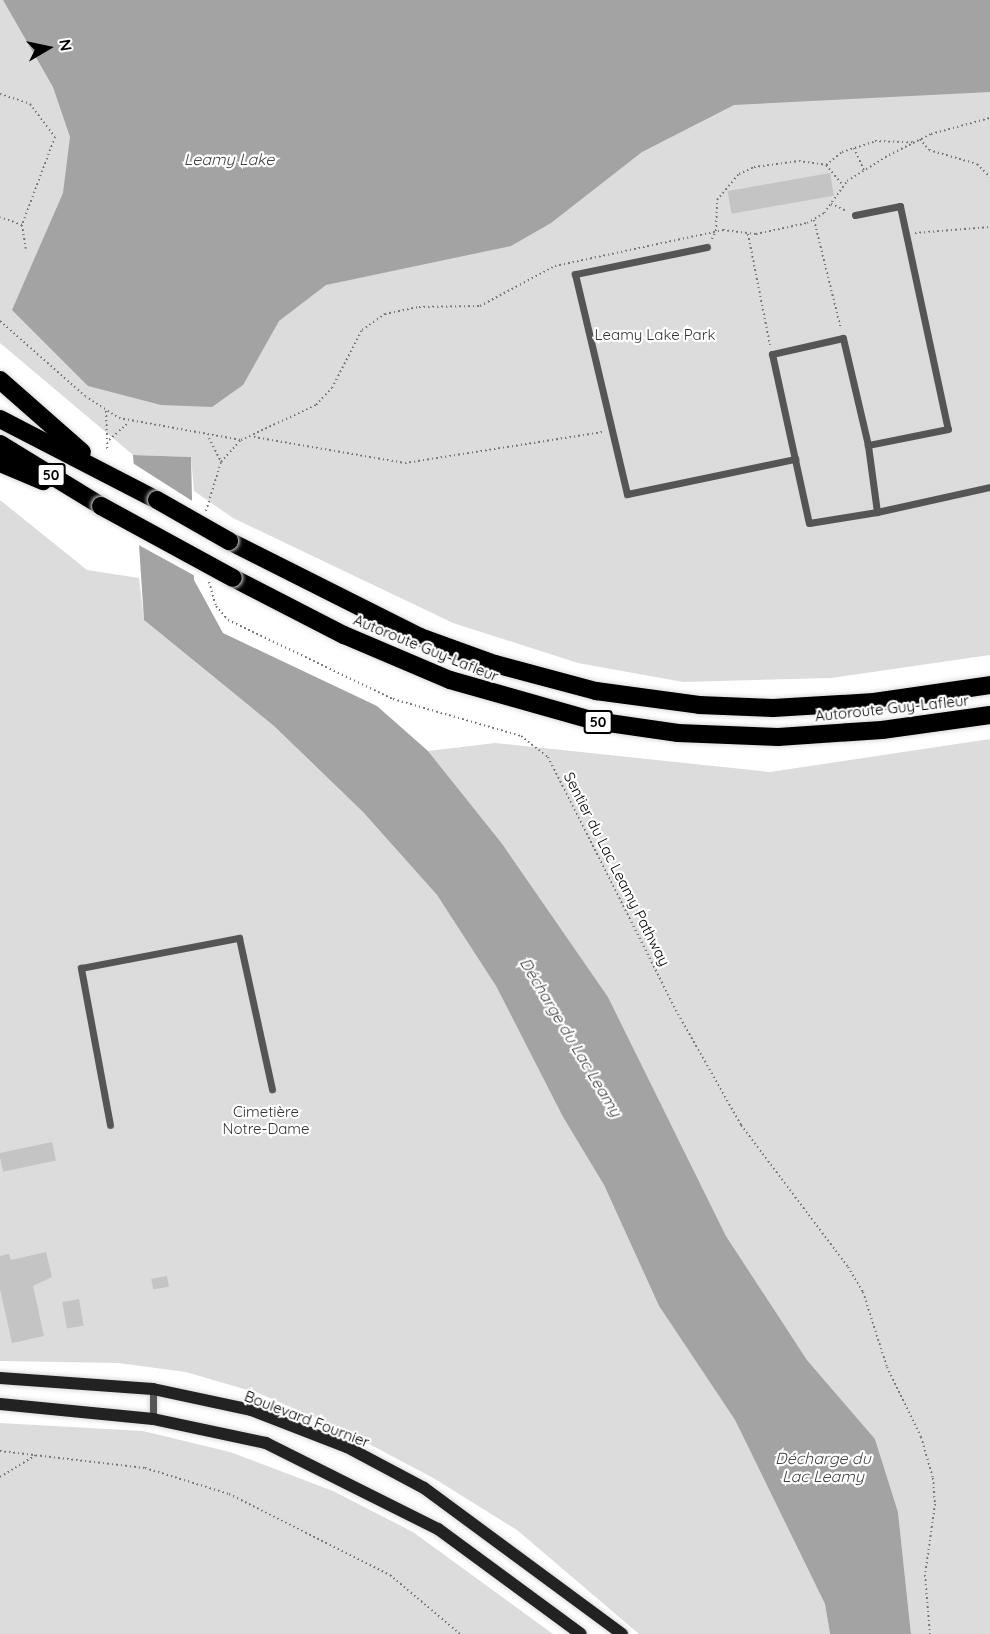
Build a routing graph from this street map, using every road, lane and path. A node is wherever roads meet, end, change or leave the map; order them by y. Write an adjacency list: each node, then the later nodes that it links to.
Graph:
1 (0, 94): 13 (path)
2 (919, 139): 7 (path)
3 (913, 142): 4 (path)
4 (854, 148): 5 (path); 6 (path)
5 (826, 165): 8 (path); 17 (path)
6 (864, 171)
7 (990, 177)
8 (843, 185)
9 (831, 204): 10 (path)
10 (855, 215): 16 (lane)
11 (0, 217): 13 (path)
12 (814, 220): 20 (path)
13 (22, 225): 18 (path)
14 (990, 227): 16 (path)
15 (748, 234): 21 (path)
16 (907, 235): 31 (lane)
17 (707, 247): 26 (lane)
18 (26, 249)
19 (0, 321): 23 (path)
20 (843, 338): 21 (lane); 31 (lane)
21 (772, 354): 33 (lane)
22 (0, 380): 36 (highway)
23 (106, 411): 25 (path); 29 (path)
24 (0, 419): 36 (highway, Autoroute Guy-Lafleur / 50)
25 (129, 422): 27 (path); 29 (path)
26 (612, 430): 28 (path); 33 (lane)
27 (208, 437): 34 (path); 34 (path)
28 (254, 437)
29 (109, 440): 32 (path)
30 (0, 444): 38 (highway, Autoroute Guy-Lafleur / 50)
31 (868, 445): 39 (lane)
32 (107, 449)
33 (795, 459): 39 (lane)
34 (221, 462): 40 (path)
35 (0, 463): 38 (highway)
36 (96, 465): 42 (highway, Autoroute Guy-Lafleur / 50, bridge)
37 (990, 487): 39 (lane)
38 (101, 506): 43 (highway, Autoroute Guy-Lafleur / 50, bridge)
39 (877, 512)
40 (206, 513)
41 (208, 578): 57 (path, Sentier du Lac Leamy Pathway)
42 (990, 685)
43 (990, 715)
44 (272, 1089): 45 (lane)
45 (110, 1125)
46 (0, 1378): 47 (main road, Boulevard Fournier)
47 (153, 1389): 49 (lane); 56 (main road, Boulevard Fournier)
48 (0, 1404): 49 (main road)
49 (153, 1419): 55 (main road)
50 (0, 1451): 51 (path)
51 (37, 1454): 52 (path); 53 (path)
52 (0, 1478)
53 (459, 1633): 54 (path)
54 (466, 1634)
55 (580, 1634)
56 (622, 1634)
57 (930, 1634)

